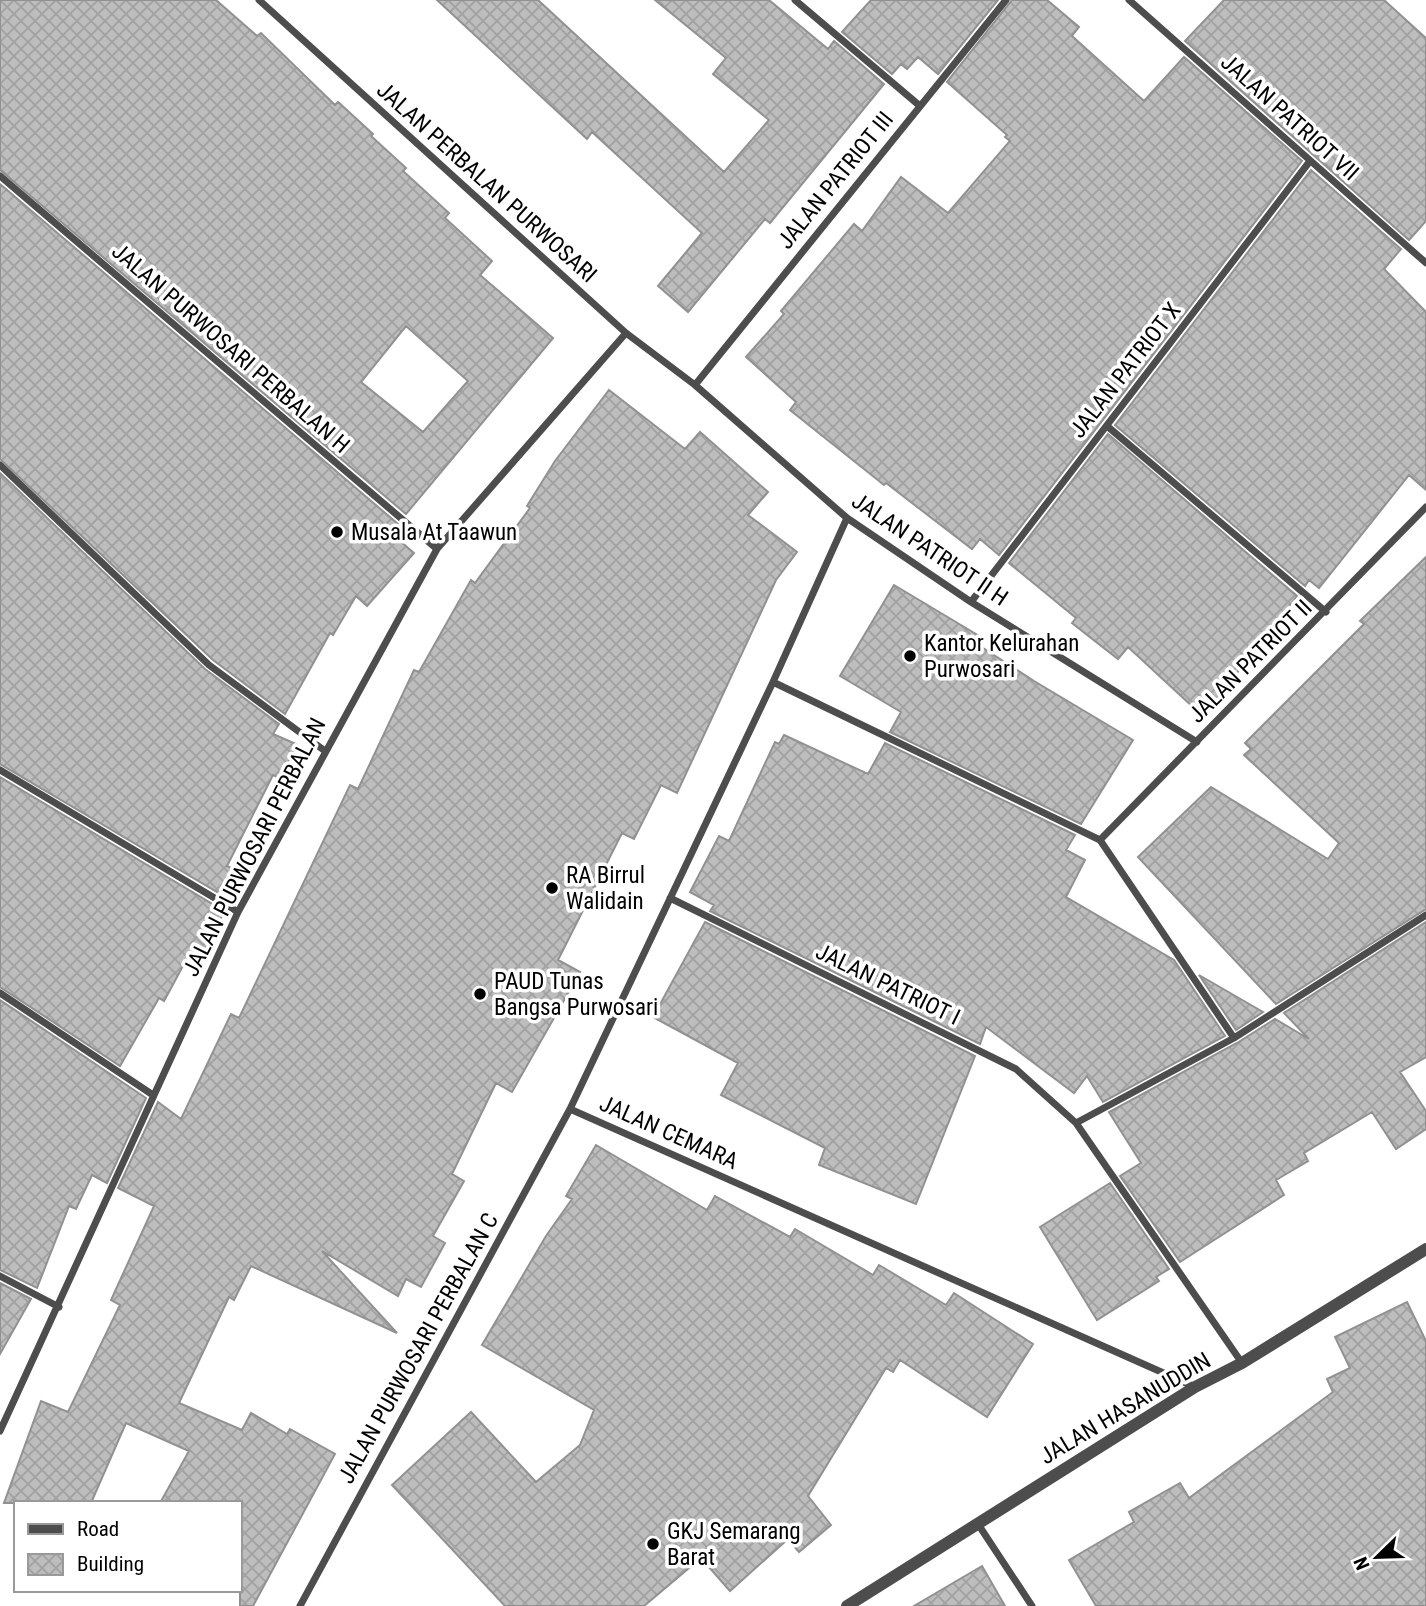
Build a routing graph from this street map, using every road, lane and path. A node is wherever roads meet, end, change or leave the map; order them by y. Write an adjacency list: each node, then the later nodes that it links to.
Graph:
1 (259, 0): 9 (street, JALAN PERBALAN PURWOSARI)
2 (795, 0): 5 (street)
3 (1006, 0): 5 (street, JALAN PATRIOT III)
4 (1129, 0): 6 (street, JALAN PATRIOT VII)
5 (920, 106): 10 (street, JALAN PATRIOT III)
6 (1310, 161): 8 (street, JALAN PATRIOT VII); 11 (street, JALAN PATRIOT X)
7 (0, 176): 15 (street, JALAN PURWOSARI PERBALAN H)
8 (1426, 263)
9 (626, 333): 10 (street, JALAN PERBALAN PURWOSARI); 15 (street, JALAN PURWOSARI PERBALAN)
10 (695, 385): 14 (street, JALAN PATRIOT II H)
11 (1107, 426): 16 (street, JALAN PATRIOT X); 17 (street)
12 (0, 465): 20 (street)
13 (1426, 507): 17 (street, JALAN PATRIOT II)
14 (847, 518): 16 (street, JALAN PATRIOT II H); 18 (street, JALAN CEMARA)
15 (437, 549): 20 (street, JALAN PURWOSARI PERBALAN)
16 (971, 603): 19 (street, JALAN PATRIOT II H)
17 (1326, 612): 19 (street, JALAN PATRIOT II)
18 (773, 682): 22 (street); 23 (street, JALAN CEMARA)
19 (1197, 742): 22 (street, JALAN PATRIOT II)
20 (325, 751): 24 (street, JALAN PURWOSARI PERBALAN)
21 (0, 770): 24 (street)
22 (1100, 840): 27 (street)
23 (670, 898): 29 (street, JALAN CEMARA); 30 (street, JALAN PATRIOT I)
24 (238, 912): 28 (street, JALAN PURWOSARI PERBALAN)
25 (1426, 915): 27 (street)
26 (0, 993): 28 (street)
27 (1234, 1038): 30 (street)
28 (153, 1096): 33 (street, JALAN PURWOSARI PERBALAN)
29 (570, 1109): 35 (street, JALAN CEMARA); 38 (street, JALAN PURWOSARI PERBALAN C)
30 (1076, 1123): 34 (street, JALAN PATRIOT I)
31 (1426, 1249): 34 (street, JALAN HASANUDDIN)
32 (0, 1276): 33 (street)
33 (59, 1307): 36 (street, JALAN PURWOSARI PERBALAN)
34 (1242, 1363): 35 (street, JALAN HASANUDDIN)
35 (1195, 1387): 37 (street, JALAN HASANUDDIN)
36 (0, 1431)
37 (978, 1524): 39 (street, JALAN HASANUDDIN); 40 (street)
38 (300, 1606)
39 (847, 1606)
40 (1032, 1606)

